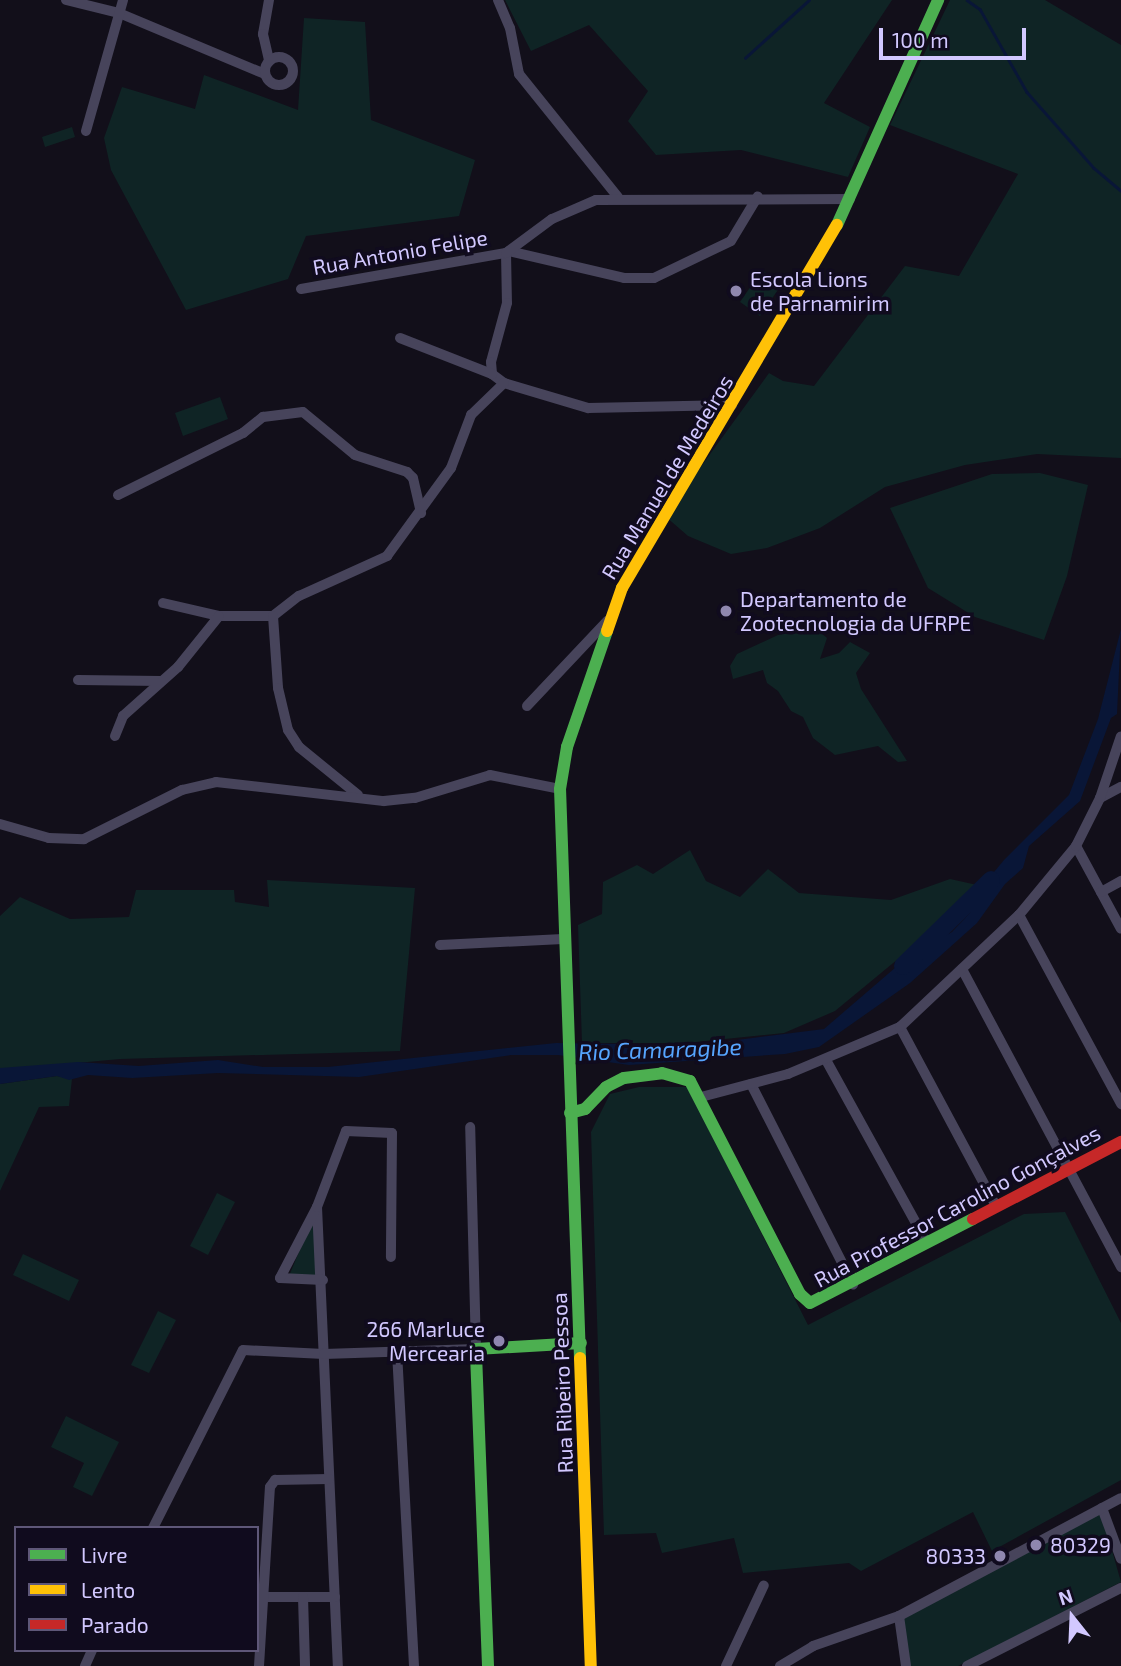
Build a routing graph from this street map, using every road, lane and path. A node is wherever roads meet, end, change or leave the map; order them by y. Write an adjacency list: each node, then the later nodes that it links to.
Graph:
1 (66, 0): 6 (street)
2 (123, 0): 6 (street)
3 (269, 0): 7 (street)
4 (498, 0): 11 (street)
5 (938, 0): 12 (main road, Rua Manuel de Medeiros)
6 (119, 13): 8 (street); 9 (street)
7 (270, 61): 8 (street); 8 (street)
8 (265, 74)
9 (86, 131)
10 (758, 196): 11 (street); 12 (street); 13 (street)
11 (618, 197): 13 (street)
12 (850, 199): 18 (main road, Rua Manuel de Medeiros)
13 (508, 252): 14 (street, Rua Antonio Felipe); 16 (street)
14 (301, 289)
15 (400, 338): 16 (street)
16 (492, 374): 17 (street)
17 (504, 383): 18 (street); 20 (street)
18 (732, 405): 24 (main road, Rua Manuel de Medeiros)
19 (118, 495): 20 (street)
20 (421, 513): 23 (street)
21 (163, 603): 22 (street)
22 (219, 616): 23 (street); 26 (street)
23 (273, 616): 32 (street)
24 (607, 621): 27 (street); 31 (main road, Rua Manuel de Medeiros)
25 (78, 680): 26 (street)
26 (161, 681): 28 (street)
27 (527, 706)
28 (116, 736)
29 (1121, 736): 33 (street)
30 (1121, 787): 33 (street)
31 (560, 789): 32 (street); 40 (main road, Rua Manuel de Medeiros)
32 (358, 796): 34 (street)
33 (1100, 798): 35 (street)
34 (0, 824)
35 (1076, 846): 37 (street); 38 (street)
36 (1121, 881): 37 (street)
37 (1101, 892): 39 (street)
38 (1019, 915): 42 (street); 48 (street)
39 (1121, 929)
40 (563, 939): 41 (street); 47 (main road, Rua Manuel de Medeiros)
41 (440, 945)
42 (962, 970): 43 (street); 52 (street)
43 (900, 1027): 44 (street); 54 (street)
44 (826, 1060): 45 (street); 55 (street)
45 (751, 1084): 46 (street); 59 (street)
46 (701, 1097): 49 (main road); 59 (main road, Rua Professor Carolino Gonçalves)
47 (570, 1098): 49 (main road, Rua Ribeiro Pessoa)
48 (1121, 1104)
49 (570, 1113): 60 (main road, Rua Ribeiro Pessoa)
50 (470, 1126): 61 (street)
51 (1121, 1142): 52 (main road, Rua Professor Carolino Gonçalves)
52 (1069, 1167): 54 (main road, Rua Professor Carolino Gonçalves); 57 (street)
53 (317, 1206): 56 (street); 58 (street); 58 (street)
54 (996, 1206): 55 (main road, Rua Professor Carolino Gonçalves)
55 (927, 1244): 59 (main road, Rua Professor Carolino Gonçalves)
56 (391, 1256)
57 (1121, 1267)
58 (323, 1280): 63 (street)
59 (853, 1284)
60 (581, 1343): 61 (main road); 80 (main road, Rua Ribeiro Pessoa)
61 (476, 1349): 62 (street); 79 (main road)
62 (397, 1352): 63 (street); 78 (street)
63 (324, 1354): 64 (street); 67 (street)
64 (330, 1479): 71 (street); 73 (street)
65 (1121, 1498): 66 (street)
66 (1102, 1508): 68 (street); 74 (street)
67 (154, 1526)
68 (1121, 1559)
69 (764, 1585): 81 (street)
70 (1121, 1588): 84 (street)
71 (260, 1590): 72 (street); 75 (street)
72 (303, 1597): 73 (street); 76 (street)
73 (335, 1597): 77 (street)
74 (899, 1616): 82 (street); 83 (street)
75 (259, 1666)
76 (305, 1666)
77 (338, 1666)
78 (414, 1666)
79 (488, 1666)
80 (591, 1666)
81 (726, 1666)
82 (780, 1666)
83 (906, 1666)
84 (967, 1666)

